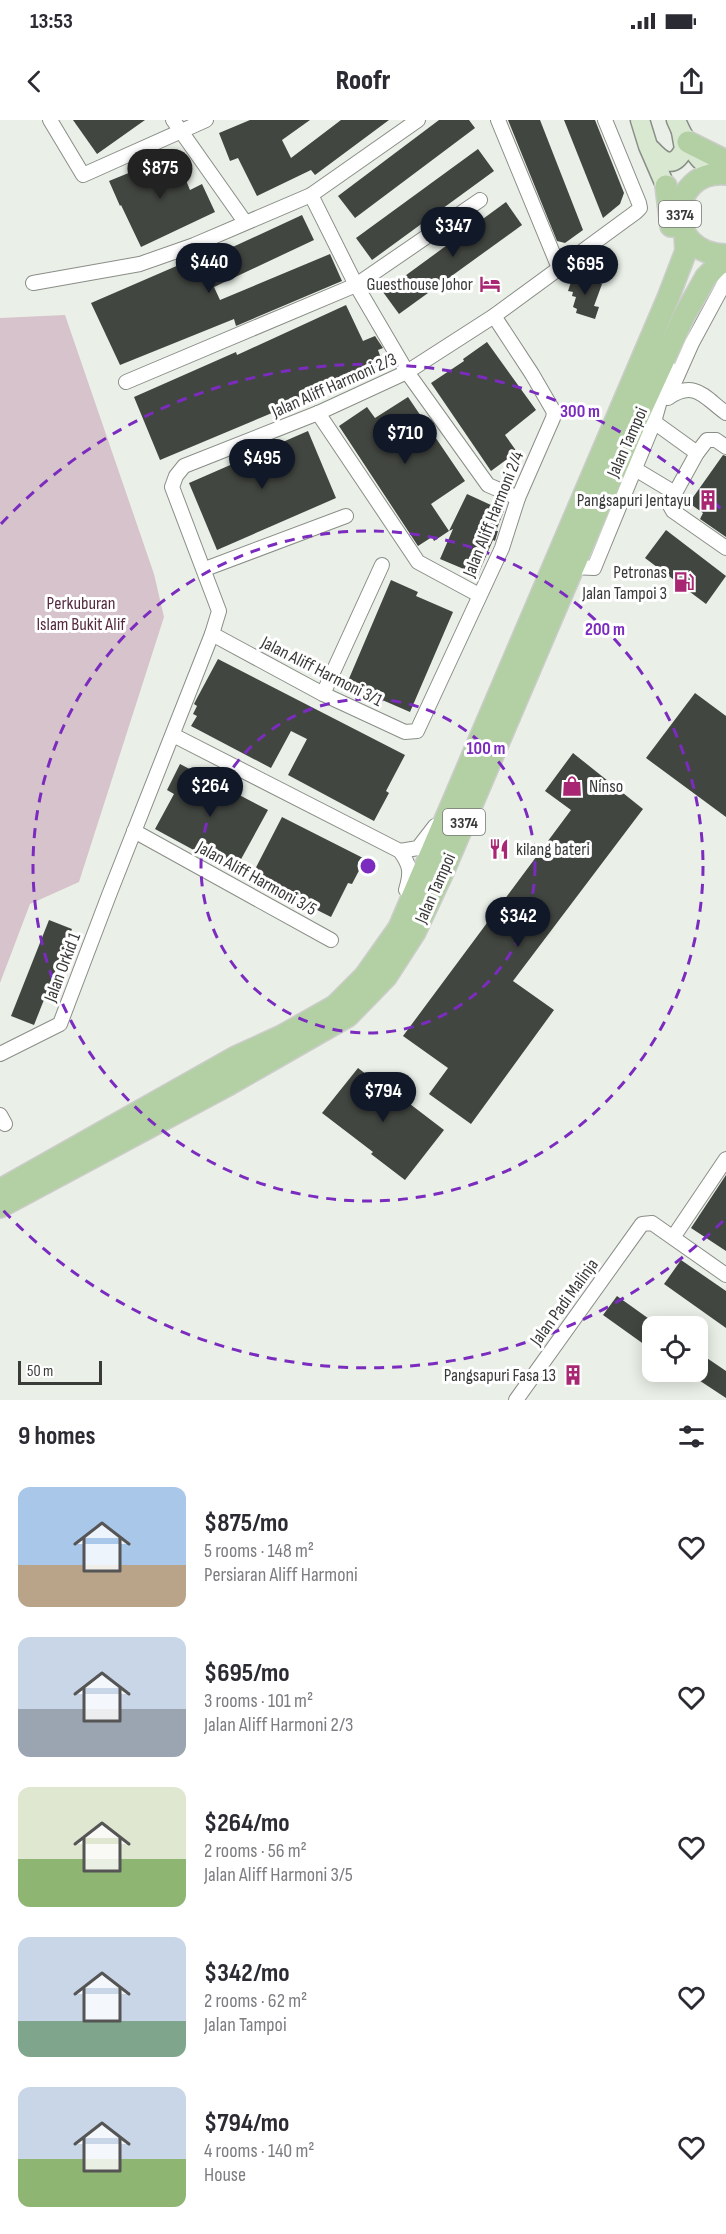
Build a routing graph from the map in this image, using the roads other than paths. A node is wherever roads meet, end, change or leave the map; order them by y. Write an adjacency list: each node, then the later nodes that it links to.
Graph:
1 (50, 120): 9 (street)
2 (173, 120): 9 (street)
3 (206, 120): 9 (street)
4 (498, 120): 18 (street)
5 (605, 120): 18 (street, Jalan Aliff Harmoni 2/3)
6 (640, 120): 10 (main road)
7 (413, 122): 13 (street)
8 (682, 131): 10 (main road); 11 (main road)
9 (182, 132): 15 (street)
10 (648, 146): 12 (main road)
11 (724, 169): 16 (main road, 3374)
12 (666, 186): 16 (main road); 22 (main road)
13 (311, 195): 15 (street); 21 (street)
14 (480, 200): 21 (street)
15 (245, 222): 20 (street)
16 (682, 227): 17 (main road, 3374); 22 (main road, Jalan Tampoi / 3374)
17 (726, 256): 24 (main road, Jalan Tampoi / 3374)
18 (559, 268): 23 (street, Jalan Aliff Harmoni 2/3)
19 (726, 280): 27 (street)
20 (33, 283)
21 (356, 285): 25 (street); 26 (street)
22 (668, 298): 46 (main road, Jalan Tampoi / 3374)
23 (494, 316): 25 (street, Jalan Aliff Harmoni 2/3); 35 (street, Jalan Aliff Harmoni 2/4)
24 (684, 316): 30 (street); 39 (main road, Jalan Tampoi / 3374)
25 (407, 372): 29 (street, Jalan Aliff Harmoni 2/3); 35 (street)
26 (126, 382)
27 (668, 398): 28 (street); 30 (street)
28 (725, 409)
29 (318, 412): 40 (street, Jalan Aliff Harmoni 2/3); 41 (street)
30 (654, 422): 32 (street); 33 (street)
31 (726, 447): 32 (street)
32 (697, 453): 34 (street)
33 (635, 469): 34 (street); 39 (street)
34 (675, 493): 37 (street)
35 (518, 498): 41 (street, Jalan Aliff Harmoni 2/4)
36 (346, 516): 40 (street)
37 (726, 548)
38 (382, 565): 43 (street)
39 (572, 567): 55 (main road, Jalan Tampoi / 3374)
40 (205, 569): 42 (street, Jalan Aliff Harmoni 2/3)
41 (480, 595): 44 (street, Jalan Aliff Harmoni 2/4)
42 (213, 634): 43 (street, Jalan Aliff Harmoni 3/1); 45 (street, Jalan Aliff Harmoni 2/3)
43 (323, 694): 44 (street, Jalan Aliff Harmoni 3/1)
44 (417, 731)
45 (173, 735): 47 (street, Jalan Aliff Harmoni 2/3); 48 (street)
46 (456, 794): 48 (street); 51 (main road, Jalan Tampoi / 3374)
47 (134, 831): 49 (street, Jalan Aliff Harmoni 2/3); 50 (street, Jalan Aliff Harmoni 3/5)
48 (400, 851): 51 (street)
49 (109, 895): 52 (street, Jalan Orkid 1)
50 (331, 940)
51 (377, 961): 54 (main road, Jalan Tampoi / 3374)
52 (0, 1054)
53 (726, 1159): 56 (street)
54 (0, 1190)
55 (0, 1207)
56 (674, 1236): 57 (street); 58 (street, Jalan Padi Malinja)
57 (726, 1275)
58 (516, 1400)

